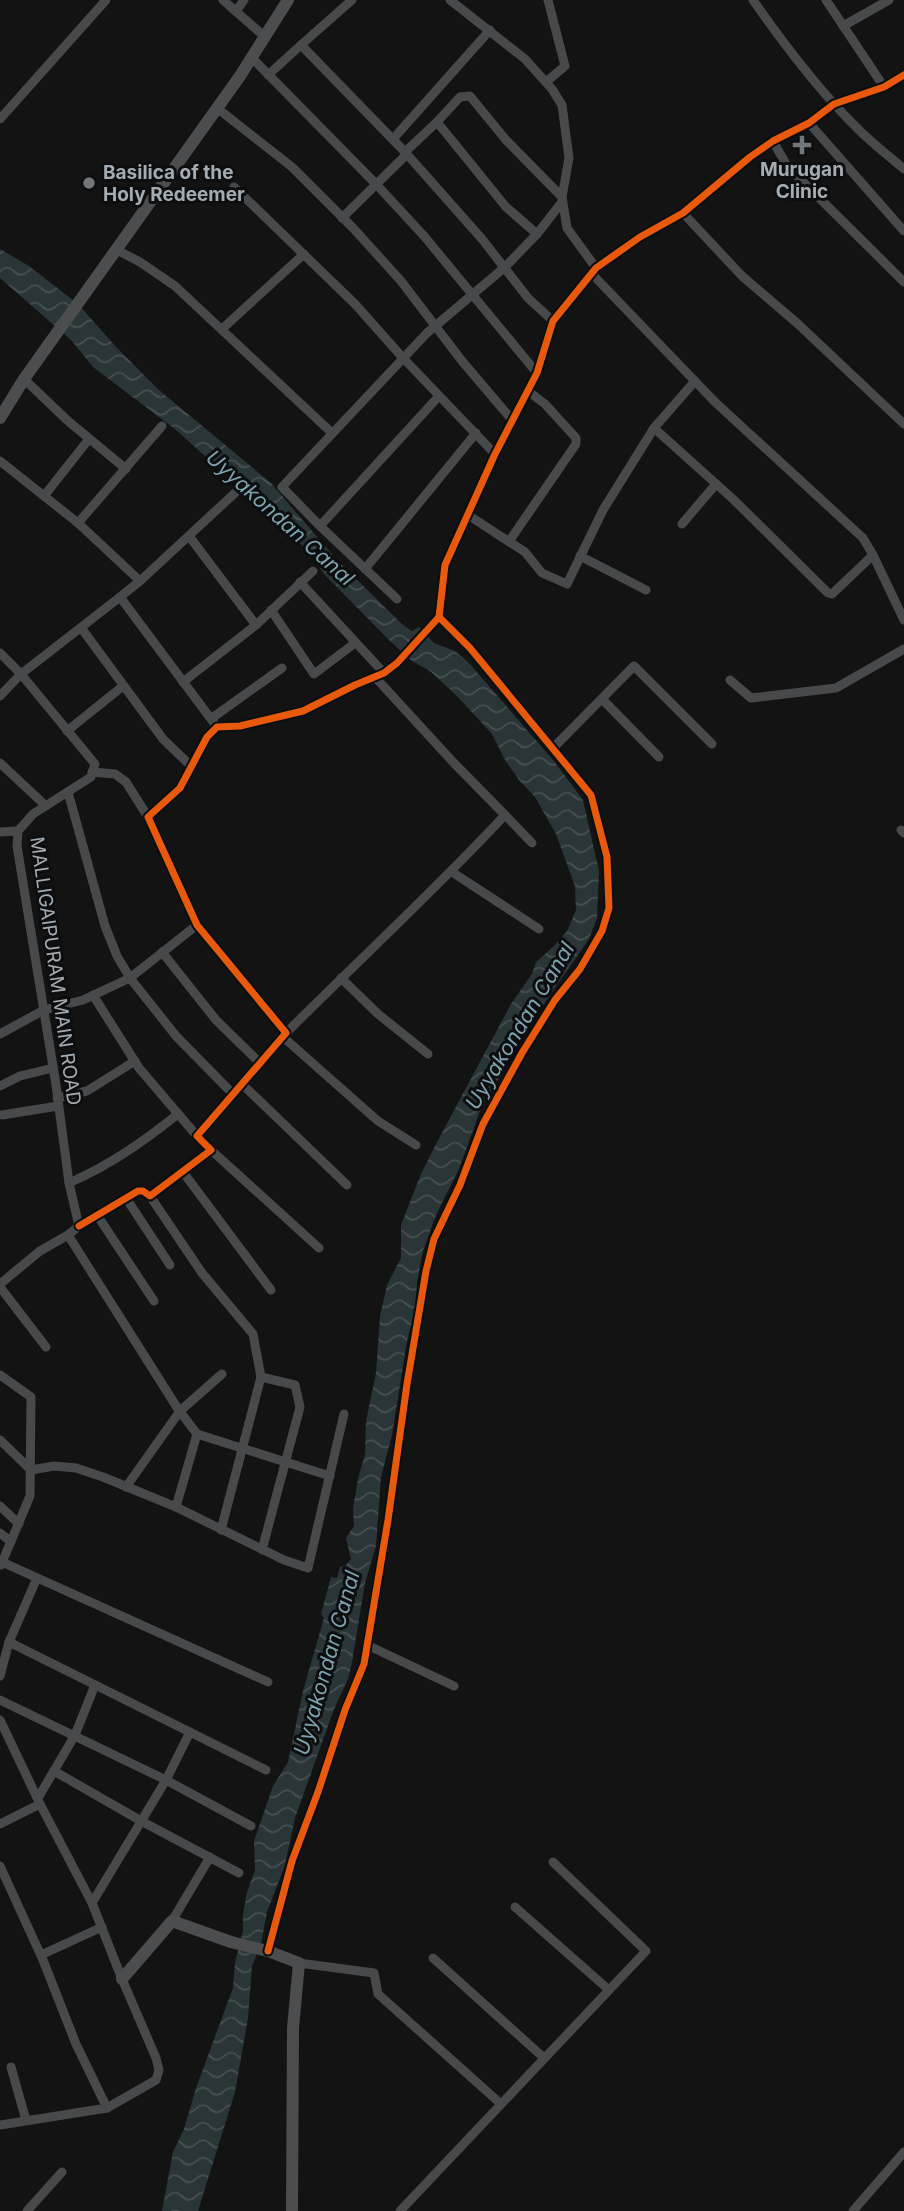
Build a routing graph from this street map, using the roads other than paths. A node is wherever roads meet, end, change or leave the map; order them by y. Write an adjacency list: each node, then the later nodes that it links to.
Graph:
1 (106, 0): 23 (street)
2 (223, 0): 11 (street)
3 (244, 0): 11 (street)
4 (289, 0): 14 (street)
5 (352, 0): 15 (street)
6 (450, 0): 13 (street)
7 (548, 0): 19 (street)
8 (753, 0): 21 (street)
9 (826, 0): 12 (street)
10 (889, 0): 12 (street)
11 (236, 11): 14 (street)
12 (842, 26): 20 (street)
13 (490, 30): 19 (street); 26 (street)
14 (264, 36): 16 (street)
15 (301, 45): 17 (street); 26 (street)
16 (251, 57): 17 (street); 22 (street)
17 (268, 75): 30 (street)
18 (904, 75): 20 (street)
19 (546, 82): 32 (street)
20 (884, 87): 21 (street)
21 (834, 104): 25 (street); 29 (street)
22 (217, 108): 34 (street); 37 (street)
23 (0, 119)
24 (437, 122): 28 (street); 32 (street); 36 (street)
25 (809, 123): 27 (street); 35 (street)
26 (393, 139): 28 (street)
27 (772, 141): 33 (street); 41 (street)
28 (406, 153): 30 (street); 39 (street)
29 (904, 169)
30 (376, 184): 34 (street); 42 (street)
31 (234, 187): 38 (street)
32 (562, 200): 36 (street); 40 (street)
33 (683, 213): 40 (street); 54 (street)
34 (342, 218): 44 (street)
35 (904, 231)
36 (537, 233): 39 (street)
37 (117, 250): 45 (street); 48 (street)
38 (304, 254): 45 (street); 46 (street)
39 (505, 267): 42 (street); 43 (street)
40 (594, 271): 43 (street); 49 (street)
41 (904, 282)
42 (472, 295): 44 (street); 47 (street)
43 (553, 321): 47 (street)
44 (435, 325): 46 (street); 53 (street)
45 (222, 329): 57 (street)
46 (403, 358): 51 (street); 57 (street)
47 (537, 373): 50 (street)
48 (24, 379): 52 (street); 59 (street)
49 (695, 381): 56 (street); 72 (street)
50 (528, 391): 53 (street); 71 (street)
51 (439, 396): 58 (street); 69 (street)
52 (0, 418)
53 (513, 421): 60 (street)
54 (904, 425)
55 (162, 426): 62 (street)
56 (654, 428): 63 (street); 73 (street)
57 (332, 433): 69 (street)
58 (476, 433): 60 (street); 74 (street)
59 (89, 439): 62 (street); 65 (street)
60 (495, 454): 66 (street)
61 (0, 461): 65 (street)
62 (126, 469): 67 (street)
63 (716, 484): 68 (street); 72 (street)
64 (236, 492): 70 (street)
65 (44, 496): 67 (street)
66 (468, 514): 71 (street); 82 (street)
67 (78, 523): 76 (street)
68 (682, 524)
69 (320, 526): 74 (street)
70 (189, 536): 76 (street); 84 (street)
71 (510, 540): 73 (street)
72 (873, 555): 83 (street)
73 (580, 556): 78 (street)
74 (365, 569): 80 (street)
75 (313, 571): 77 (street)
76 (140, 581): 79 (street)
77 (300, 582): 81 (street); 86 (street)
78 (646, 590)
79 (120, 597): 85 (street); 93 (street)
80 (397, 599)
81 (271, 610): 84 (street); 86 (street)
82 (439, 617): 91 (street); 100 (street)
83 (904, 620)
84 (256, 625): 93 (street)
85 (82, 629): 90 (street); 94 (street)
86 (355, 643): 91 (street)
87 (904, 649): 92 (street)
88 (0, 653): 90 (street)
89 (282, 668): 97 (street)
90 (21, 674): 95 (street); 98 (street)
91 (379, 675): 97 (street); 107 (street)
92 (730, 680)
93 (183, 681): 97 (street)
94 (123, 686): 98 (street); 102 (street)
95 (0, 696)
96 (602, 699): 99 (street); 100 (street); 101 (street)
97 (215, 722): 102 (street)
98 (67, 731): 104 (street)
99 (712, 744)
100 (553, 748): 171 (street)
101 (659, 757)
102 (192, 767): 108 (street)
103 (2, 770): 106 (street)
104 (92, 772): 105 (street, MALLIGAIPURAM MAIN ROAD); 108 (street)
105 (68, 792): 106 (street, MALLIGAIPURAM MAIN ROAD); 116 (street)
106 (46, 806): 109 (street, MALLIGAIPURAM MAIN ROAD)
107 (505, 815): 111 (street); 112 (street)
108 (148, 817): 113 (street)
109 (18, 831): 110 (street); 119 (street, MALLIGAIPURAM MAIN ROAD)
110 (0, 832)
111 (532, 843)
112 (452, 872): 114 (street); 117 (street)
113 (197, 925): 115 (street); 121 (street)
114 (539, 929)
115 (162, 952): 116 (street); 124 (street)
116 (130, 978): 118 (street); 128 (street)
117 (341, 978): 121 (street); 122 (street)
118 (93, 995): 119 (street); 123 (street)
119 (44, 1010): 120 (street); 125 (street, MALLIGAIPURAM MAIN ROAD)
120 (0, 1034)
121 (285, 1035): 124 (street); 133 (street)
122 (428, 1054)
123 (135, 1061): 129 (street); 130 (street)
124 (260, 1063): 126 (street)
125 (53, 1068): 127 (street); 129 (street, MALLIGAIPURAM MAIN ROAD)
126 (242, 1084): 128 (street); 137 (street)
127 (0, 1086)
128 (233, 1094): 132 (street)
129 (57, 1102): 131 (street); 136 (street, MALLIGAIPURAM MAIN ROAD)
130 (178, 1114): 132 (street); 136 (street)
131 (2, 1115)
132 (197, 1136): 134 (street)
133 (416, 1145)
134 (211, 1150): 135 (street); 143 (street)
135 (183, 1172): 138 (street); 146 (street)
136 (69, 1183): 141 (street, MALLIGAIPURAM MAIN ROAD)
137 (347, 1185)
138 (150, 1196): 139 (street); 151 (street)
139 (125, 1198): 140 (street); 144 (street)
140 (97, 1215): 141 (street); 147 (street)
141 (79, 1226): 142 (street)
142 (68, 1235): 145 (street); 152 (street)
143 (319, 1248)
144 (170, 1265)
145 (0, 1285): 148 (street)
146 (271, 1290)
147 (154, 1301)
148 (46, 1347)
149 (222, 1374): 152 (street)
150 (0, 1375): 158 (street)
151 (261, 1377): 156 (street); 157 (street)
152 (180, 1411): 154 (street); 160 (street)
153 (344, 1414): 159 (street)
154 (197, 1434): 156 (street); 162 (street)
155 (0, 1440): 158 (street)
156 (241, 1449): 157 (street); 164 (street)
157 (286, 1463): 159 (street); 167 (street)
158 (31, 1470): 160 (street); 163 (street)
159 (330, 1475): 167 (street)
160 (126, 1487): 162 (street)
161 (0, 1506): 163 (street)
162 (176, 1507): 164 (street)
163 (19, 1524): 166 (street)
164 (221, 1530): 167 (street)
165 (0, 1533): 166 (street)
166 (11, 1542): 168 (street)
167 (262, 1550)
168 (1, 1563): 169 (street)
169 (37, 1578): 170 (street); 173 (street)
170 (9, 1642): 172 (street); 174 (street)
171 (367, 1645): 175 (street); 195 (street)
172 (0, 1676)
173 (268, 1682)
174 (95, 1685): 178 (street); 179 (street)
175 (454, 1686)
176 (0, 1700): 179 (street)
177 (0, 1720): 183 (street)
178 (190, 1732): 180 (street); 182 (street)
179 (75, 1735): 181 (street); 182 (street)
180 (266, 1770)
181 (54, 1771): 183 (street); 184 (street)
182 (166, 1780): 184 (street); 186 (street)
183 (39, 1801): 185 (street); 191 (street)
184 (143, 1822): 187 (street); 191 (street)
185 (0, 1824)
186 (251, 1826)
187 (210, 1857): 190 (street); 193 (street)
188 (552, 1863): 200 (street)
189 (0, 1866): 196 (street)
190 (239, 1873)
191 (92, 1903): 194 (street)
192 (515, 1907): 200 (street)
193 (172, 1921): 195 (street); 199 (street)
194 (102, 1927): 196 (street); 199 (street)
195 (268, 1951): 198 (street)
196 (41, 1955): 204 (street)
197 (433, 1958): 201 (street)
198 (299, 1963): 203 (street); 210 (street)
199 (122, 1979): 204 (street)
200 (609, 1990): 201 (street)
201 (544, 2058): 203 (street)
202 (11, 2067): 205 (street)
203 (500, 2104): 211 (street)
204 (107, 2108): 205 (street)
205 (26, 2120): 206 (street)
206 (0, 2125)
207 (904, 2152): 212 (street)
208 (62, 2172): 209 (street)
209 (27, 2211)
210 (292, 2211)
211 (400, 2211)
212 (853, 2211)

